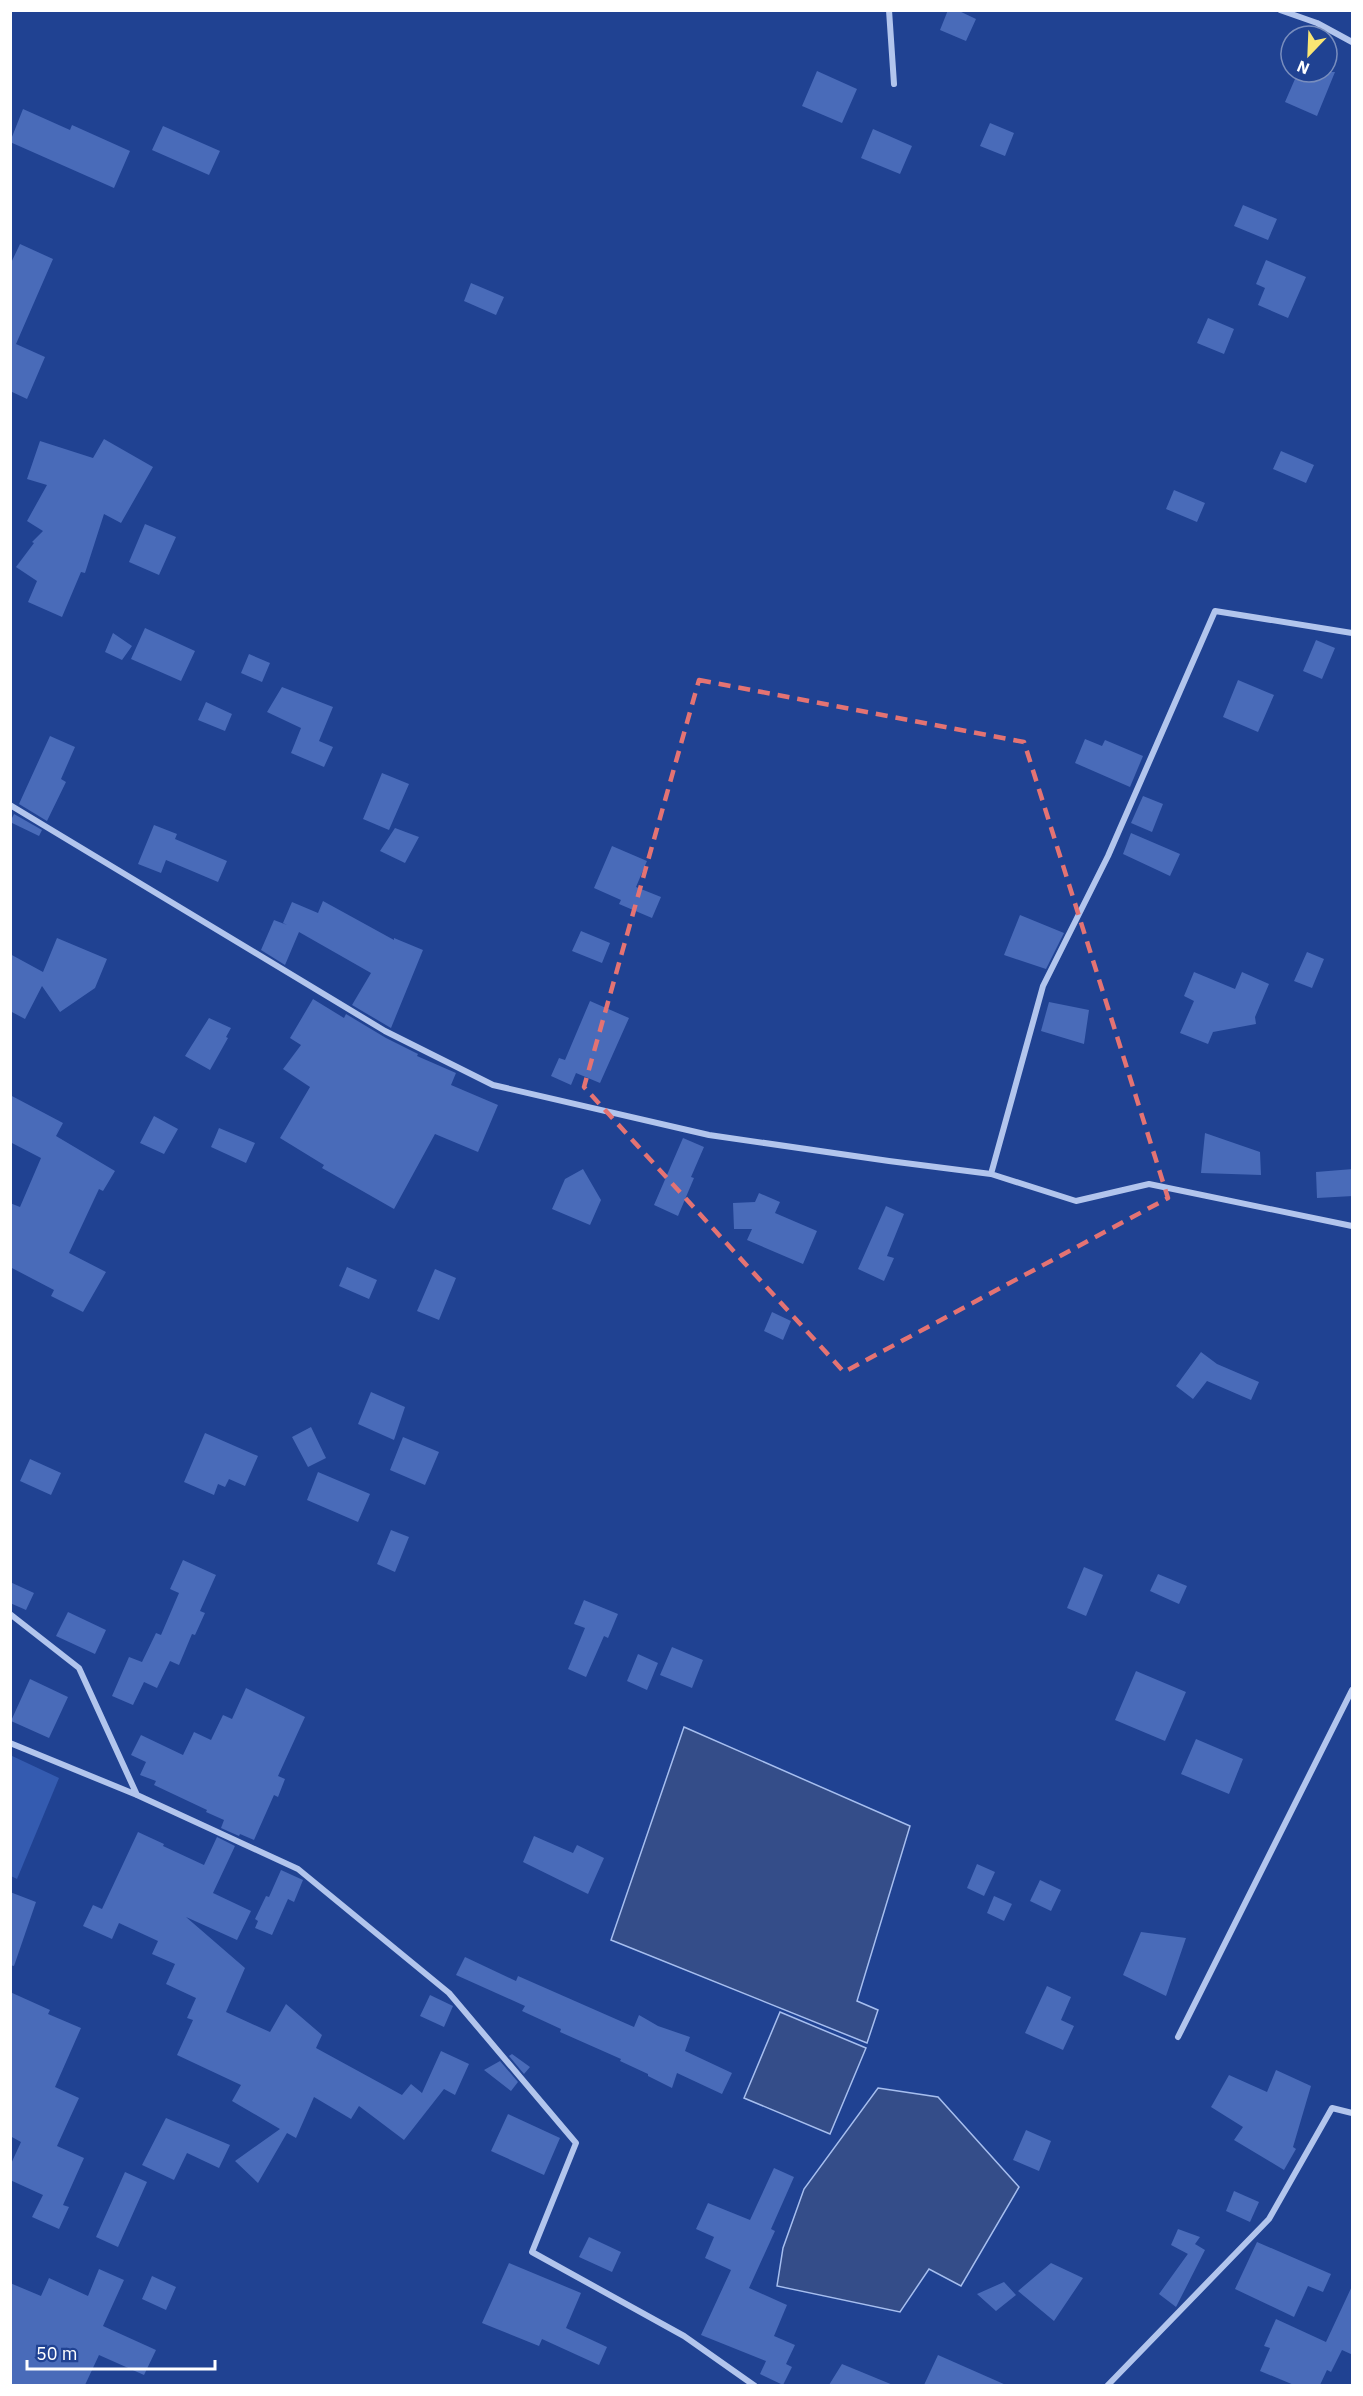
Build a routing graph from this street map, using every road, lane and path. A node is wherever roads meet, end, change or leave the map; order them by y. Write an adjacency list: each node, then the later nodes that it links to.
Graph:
1 (889, 10): 4 (street)
2 (1280, 10): 3 (street)
3 (1353, 42)
4 (894, 84)
5 (1353, 633): 7 (street)
6 (10, 805): 7 (street)
7 (991, 1174): 8 (street)
8 (1353, 1226)
9 (10, 1614): 12 (street)
10 (1353, 1690): 13 (street)
11 (10, 1743): 12 (street)
12 (137, 1795): 15 (street)
13 (1178, 2037)
14 (1353, 2113): 16 (street)
15 (755, 2385)
16 (1107, 2385)

